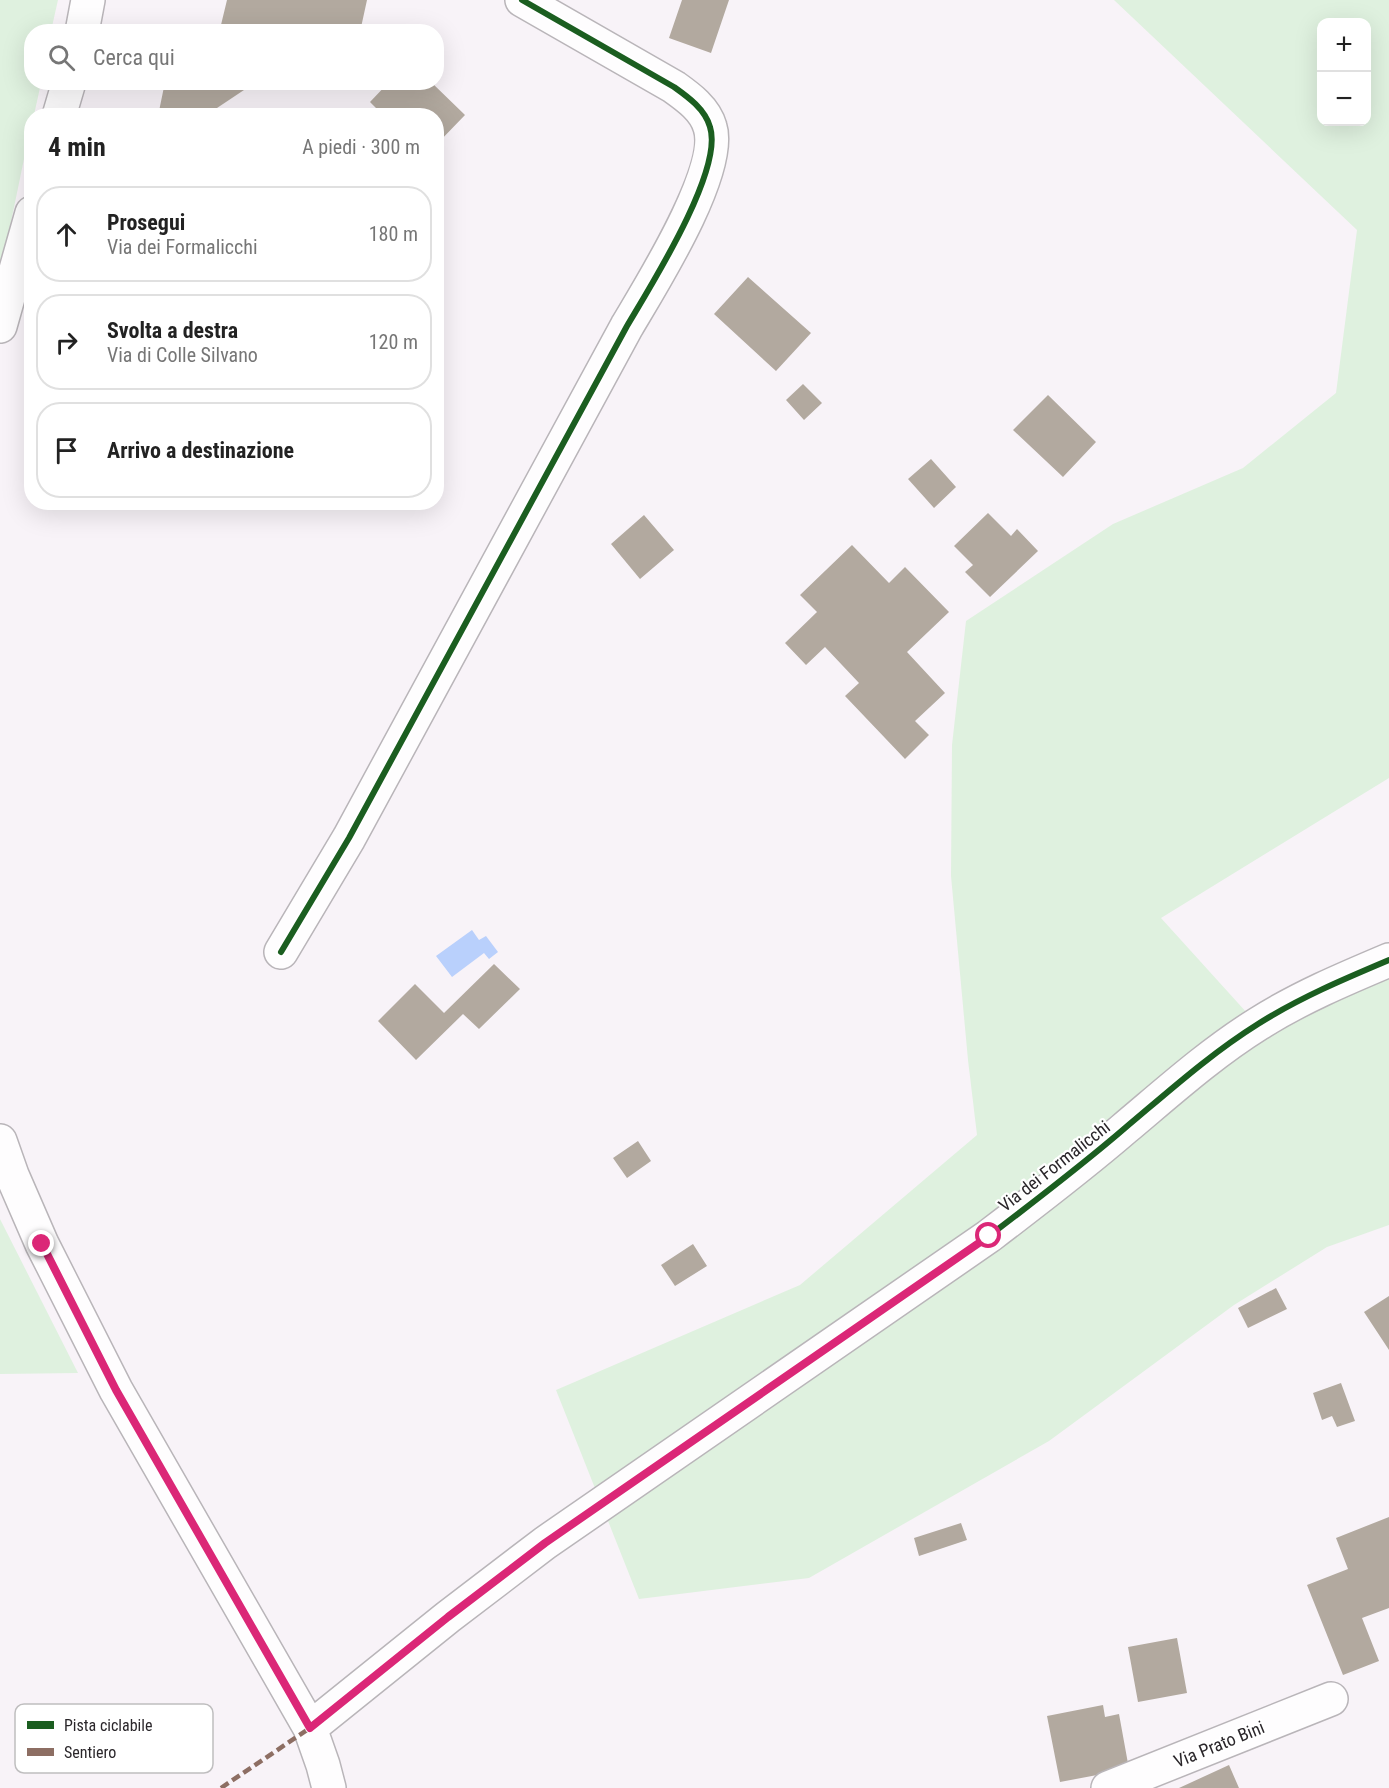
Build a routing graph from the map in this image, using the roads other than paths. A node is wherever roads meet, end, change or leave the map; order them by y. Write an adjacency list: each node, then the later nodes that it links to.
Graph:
1 (88, 0): 3 (street)
2 (522, 0): 8 (street)
3 (84, 24)
4 (67, 90): 5 (street)
5 (61, 108)
6 (24, 241): 7 (street)
7 (0, 326)
8 (281, 952)
9 (1389, 960): 12 (street, Via dei Formalicchi)
10 (0, 1142): 12 (street)
11 (1331, 1699): 14 (street, Via Prato Bini)
12 (310, 1728): 13 (street)
13 (329, 1788)
14 (1108, 1788)

